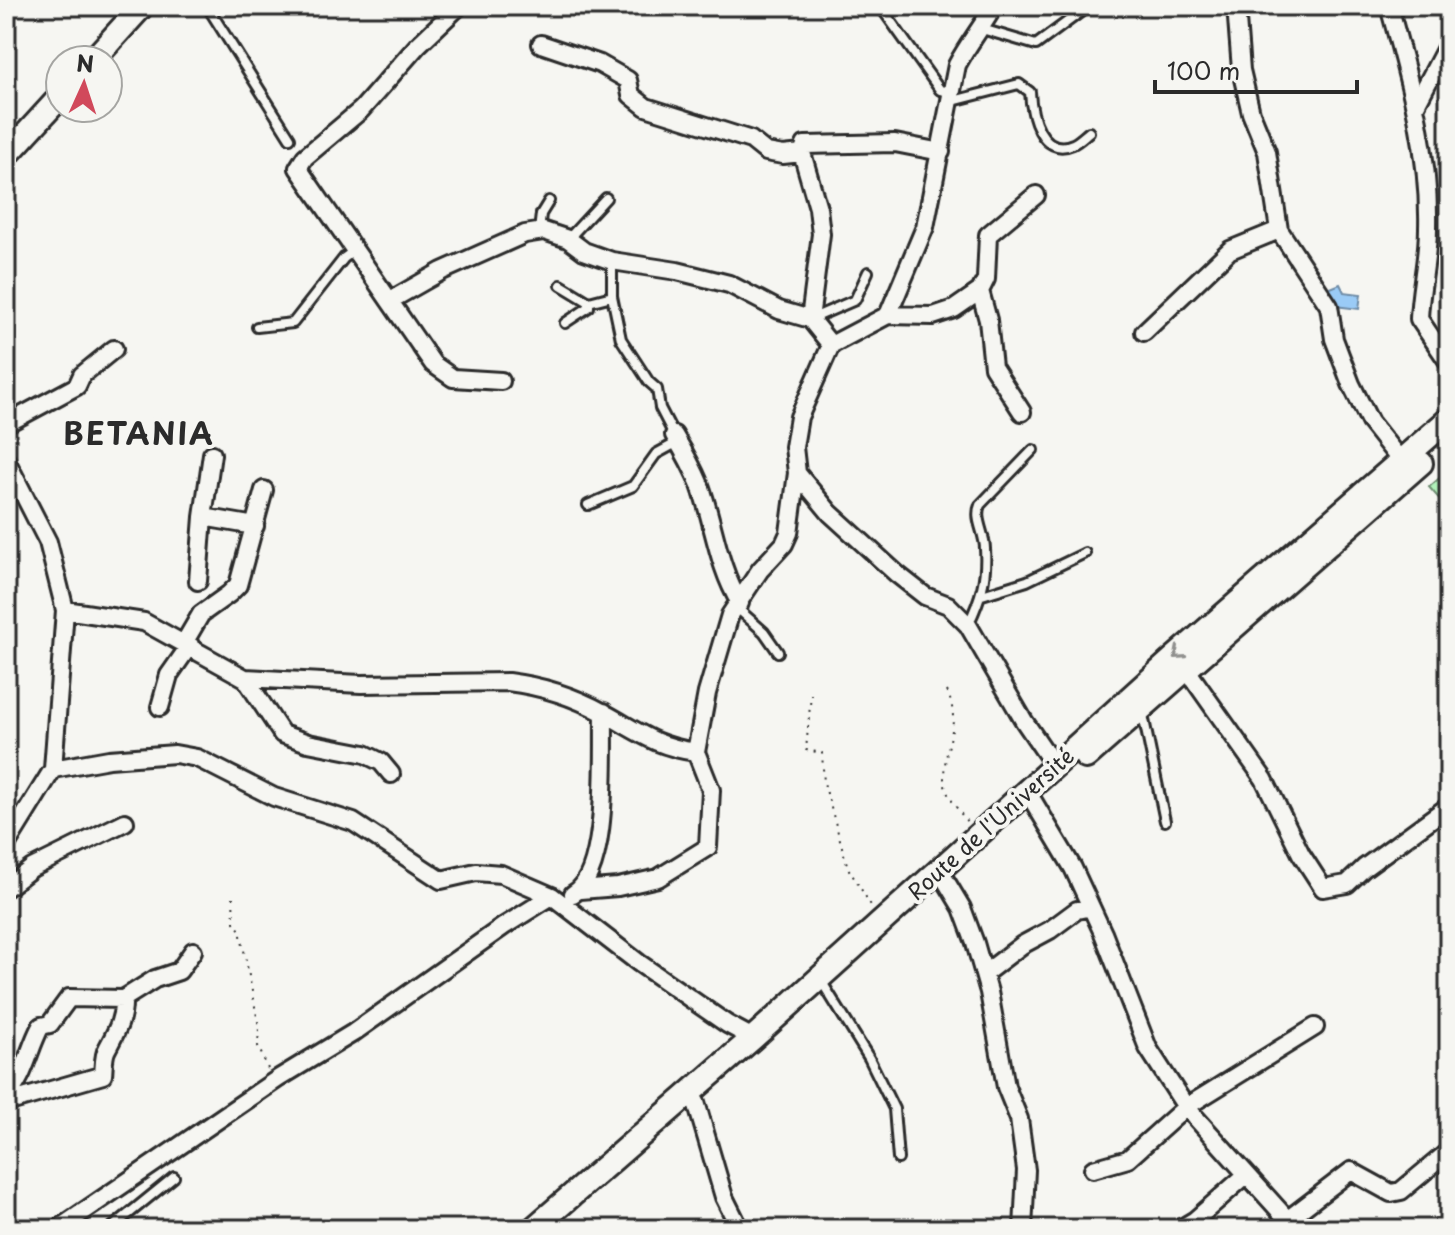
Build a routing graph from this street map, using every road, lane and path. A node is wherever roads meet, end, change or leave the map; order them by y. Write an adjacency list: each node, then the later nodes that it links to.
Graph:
1 (142, 6): 11 (main road)
2 (207, 6): 17 (lane)
3 (459, 6): 27 (street)
4 (880, 6): 13 (lane)
5 (994, 6): 9 (street)
6 (1236, 6): 24 (street)
7 (1389, 6): 14 (street)
8 (1086, 8): 9 (lane)
9 (982, 29): 13 (street)
10 (1449, 42): 14 (street)
11 (108, 44)
12 (541, 44): 19 (street)
13 (950, 97): 16 (lane); 18 (street)
14 (1416, 105): 42 (street)
15 (44, 114): 20 (main road)
16 (1089, 132)
17 (290, 138)
18 (941, 152): 19 (street); 35 (street)
19 (802, 153): 36 (street)
20 (6, 156)
21 (1036, 195): 31 (street)
22 (606, 198): 26 (lane)
23 (549, 201): 25 (lane)
24 (1279, 230): 39 (street); 52 (street)
25 (539, 232): 26 (street); 33 (street)
26 (568, 239): 28 (street)
27 (355, 250): 33 (street); 38 (lane)
28 (612, 261): 32 (lane); 36 (street)
29 (868, 272): 36 (lane)
30 (561, 285): 34 (lane)
31 (980, 291): 35 (street); 44 (street)
32 (612, 296): 34 (lane); 48 (lane)
33 (391, 300): 43 (street)
34 (589, 302): 37 (lane)
35 (888, 315): 40 (street)
36 (810, 319): 40 (street)
37 (565, 323)
38 (257, 327)
39 (1144, 332)
40 (831, 345): 53 (street)
41 (114, 349): 46 (street)
42 (1449, 363)
43 (501, 381)
44 (1022, 412)
45 (1449, 419): 52 (main road, Route de l'Université)
46 (6, 424)
47 (1449, 438): 66 (main road, Route de l'Université)
48 (676, 439): 55 (lane); 61 (street)
49 (1033, 450): 60 (lane)
50 (212, 454): 56 (street)
51 (6, 460): 62 (street)
52 (1400, 460): 74 (main road, Route de l'Université, one-way to 74)
53 (797, 473): 61 (street); 63 (street)
54 (264, 490): 57 (street)
55 (588, 505)
56 (203, 517): 57 (street); 59 (street)
57 (255, 526): 64 (street)
58 (1085, 553): 60 (lane)
59 (198, 581)
60 (982, 595): 63 (lane)
61 (738, 605): 65 (lane); 73 (street)
62 (65, 610): 64 (street); 75 (street)
63 (968, 625): 74 (street)
64 (187, 644): 67 (street); 70 (street)
65 (778, 652)
66 (1187, 670): 71 (main road, Route de l'Université); 78 (street)
67 (245, 678): 72 (street); 76 (street)
68 (947, 691): 81 (path)
69 (811, 694): 89 (path)
70 (160, 707)
71 (1142, 709): 77 (main road, Route de l'Université); 79 (lane)
72 (604, 712): 73 (street); 85 (street)
73 (696, 752): 85 (street)
74 (1054, 765): 81 (main road, Route de l'Université)
75 (53, 769): 82 (street); 87 (street)
76 (391, 774)
77 (1033, 801): 83 (main road, Route de l'Université); 88 (street)
78 (1449, 806)
79 (1165, 821)
80 (125, 822): 84 (street)
81 (977, 835): 89 (main road, Route de l'Université)
82 (6, 845)
83 (944, 878): 91 (street); 92 (main road, Route de l'Université)
84 (6, 888)
85 (580, 890): 87 (street)
86 (233, 897): 96 (path)
87 (557, 898): 95 (street); 96 (street)
88 (1091, 907): 91 (street); 99 (street)
89 (881, 921): 95 (main road, Route de l'Université)
90 (193, 951): 93 (street)
91 (984, 974): 111 (street)
92 (825, 987): 98 (main road, Route de l'Université); 101 (lane)
93 (123, 999): 97 (street); 97 (street)
94 (1315, 1027): 99 (street)
95 (753, 1038): 108 (main road, Route de l'Université)
96 (274, 1081): 106 (street)
97 (6, 1100)
98 (696, 1102): 109 (main road, Route de l'Université); 110 (street)
99 (1186, 1107): 102 (street); 103 (street)
100 (1449, 1151): 105 (street)
101 (898, 1159)
102 (1093, 1169)
103 (1246, 1175): 105 (street); 112 (street)
104 (174, 1177): 107 (lane)
105 (1292, 1224)
106 (58, 1229)
107 (110, 1229)
108 (533, 1229)
109 (551, 1229)
110 (740, 1229)
111 (1023, 1229)
112 (1180, 1229)

